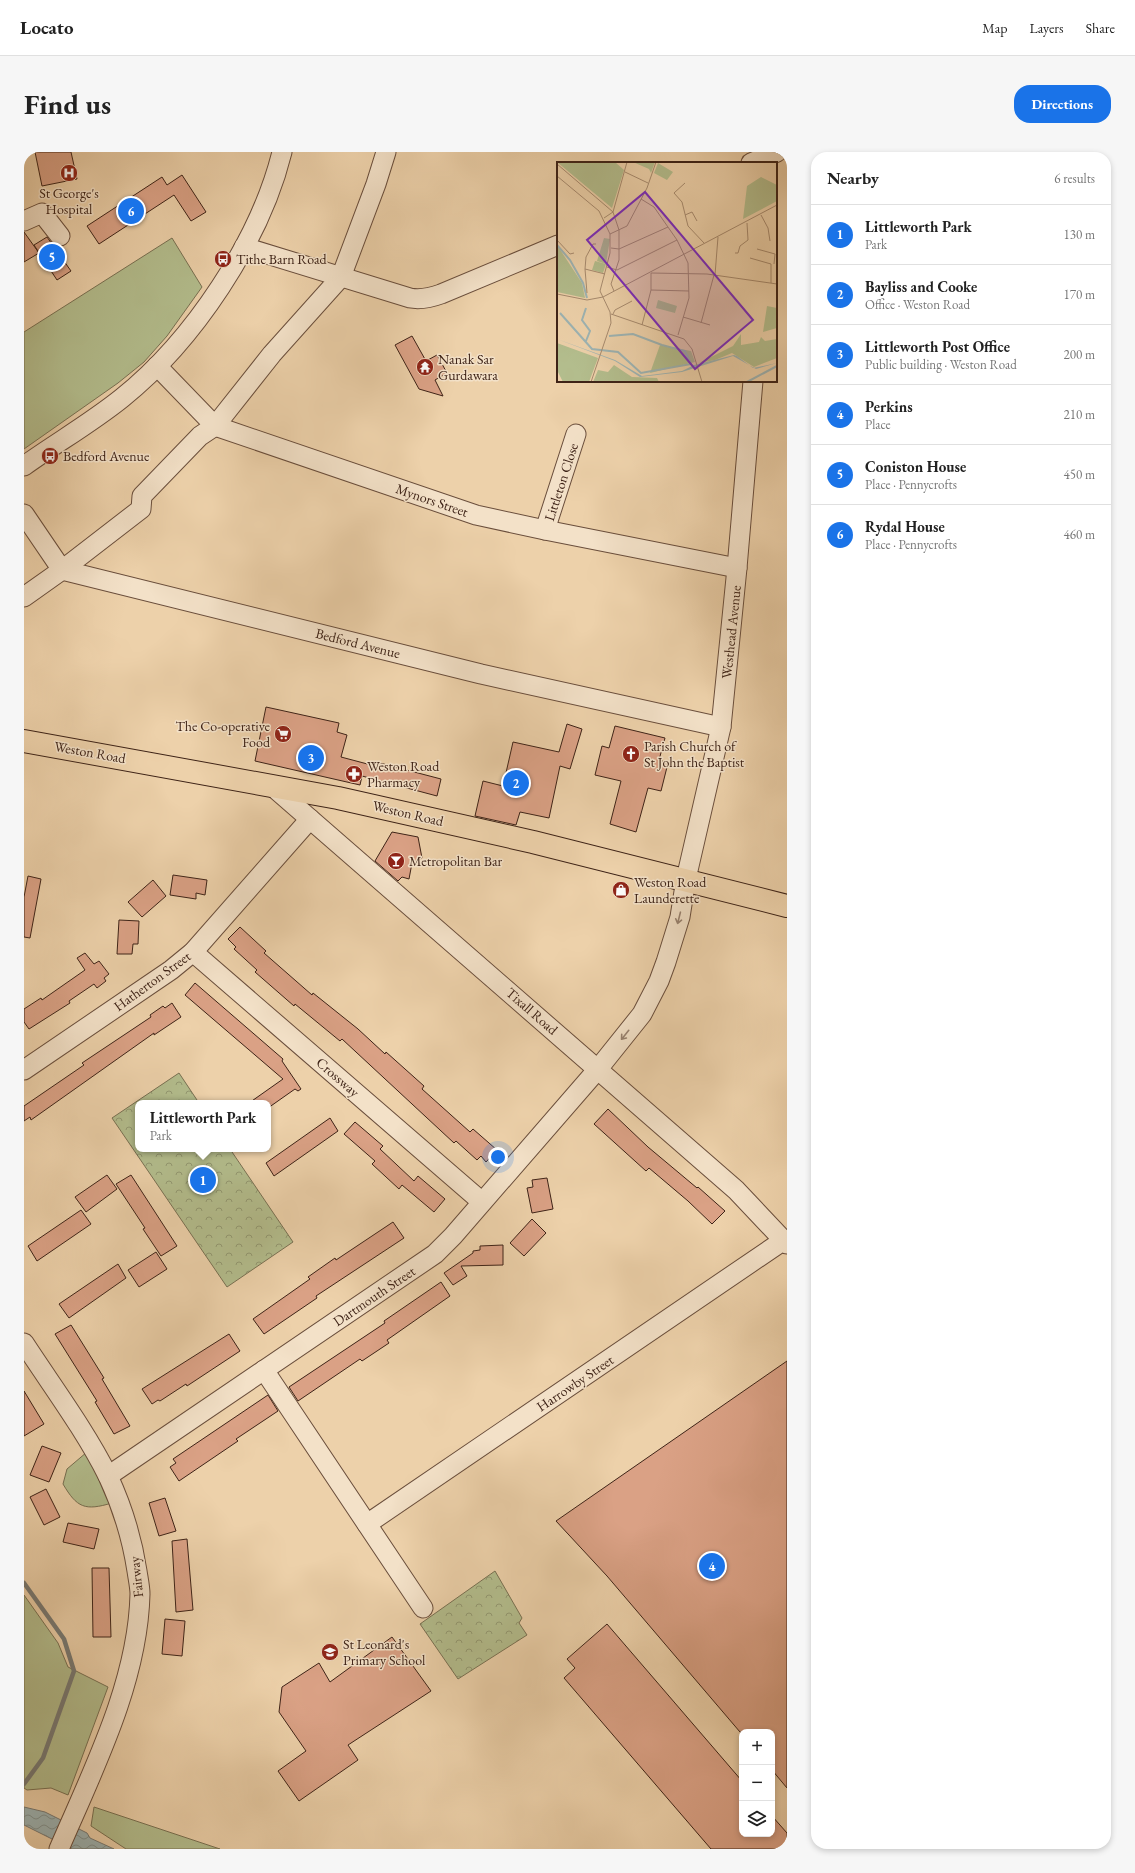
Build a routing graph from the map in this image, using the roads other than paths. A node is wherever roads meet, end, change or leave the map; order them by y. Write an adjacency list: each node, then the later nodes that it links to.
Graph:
1 (282, 152): 8 (street)
2 (386, 152): 9 (street)
3 (777, 152): 4 (street)
4 (753, 162)
5 (24, 221): 6 (street)
6 (60, 236)
7 (557, 245): 9 (street)
8 (244, 247): 9 (street); 10 (street)
9 (341, 277): 12 (street)
10 (157, 366): 12 (street, Mynors Street); 14 (street)
11 (753, 382): 17 (street, Westhead Avenue)
12 (215, 426): 16 (street, Mynors Street); 18 (street)
13 (576, 434): 16 (street, Littleton Close)
14 (24, 466)
15 (24, 514): 18 (street)
16 (545, 530): 17 (street, Mynors Street)
17 (738, 568): 20 (street, Westhead Avenue)
18 (62, 570): 19 (street); 20 (street, Bedford Avenue)
19 (24, 597)
20 (722, 727): 24 (street, Westhead Avenue)
21 (24, 741): 22 (highway, Weston Road)
22 (271, 784): 23 (street, Tixall Road); 24 (highway, Weston Road)
23 (310, 819): 26 (street, Hatherton Street); 27 (street, Tixall Road)
24 (686, 880): 25 (highway, Weston Road); 27 (street, Westhead Avenue, one-way to 27)
25 (787, 906)
26 (193, 952): 28 (street, Hatherton Street); 29 (street, Crossway)
27 (598, 1069): 29 (street, Dartmouth Street); 30 (street, Tixall Road)
28 (24, 1070)
29 (482, 1202): 32 (street, Dartmouth Street)
30 (785, 1242): 34 (street, Harrowby Street)
31 (24, 1343): 33 (street, Fairway)
32 (264, 1370): 33 (street, Dartmouth Street); 34 (street)
33 (108, 1476): 36 (street, Fairway)
34 (367, 1524): 35 (street)
35 (422, 1608)
36 (59, 1849)

